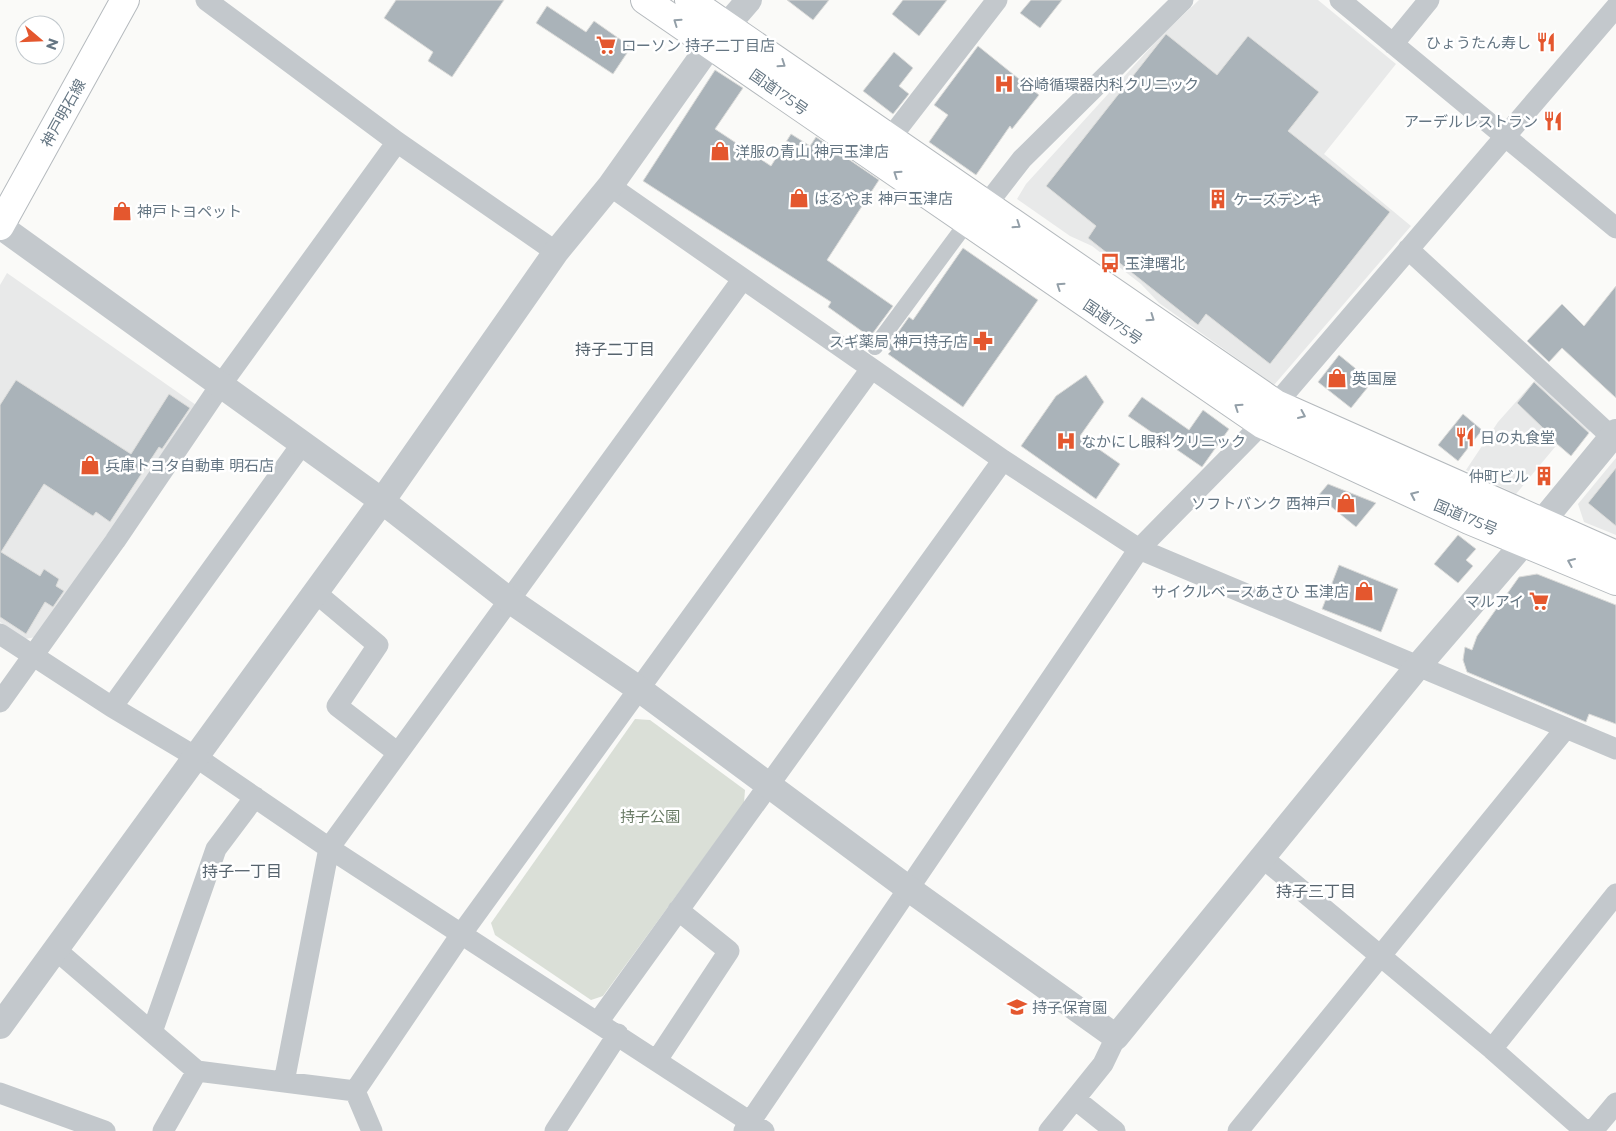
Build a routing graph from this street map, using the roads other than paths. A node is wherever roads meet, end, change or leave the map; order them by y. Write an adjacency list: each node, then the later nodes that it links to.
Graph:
1 (125, 0): 19 (main road, 神戸明石線)
2 (206, 0): 14 (street)
3 (645, 0): 11 (main road, 国道175号, one-way to 3)
4 (689, 0): 11 (main road, 国道175号)
5 (749, 0): 11 (street)
6 (998, 0): 15 (street)
7 (1183, 0): 17 (street)
8 (1340, 0): 12 (street)
9 (1429, 0): 12 (street)
10 (1616, 7): 13 (street)
11 (719, 36): 15 (main road, 国道175号); 16 (street)
12 (1393, 44): 13 (street)
13 (1506, 135): 18 (street); 20 (street)
14 (397, 142): 21 (street); 25 (street)
15 (883, 148): 17 (main road, 国道175号)
16 (610, 186): 21 (street); 22 (street)
17 (973, 220): 23 (street); 26 (main road, 国道175号)
18 (1614, 221)
19 (0, 226): 25 (street)
20 (1408, 249): 26 (street); 27 (street)
21 (556, 252): 30 (street)
22 (742, 280): 24 (street); 36 (street)
23 (875, 347)
24 (871, 368): 29 (street); 40 (street)
25 (220, 386): 28 (street); 38 (street)
26 (1269, 414): 31 (main road, 国道175号); 32 (street)
27 (1614, 435): 31 (street)
28 (302, 444): 30 (street); 42 (street)
29 (1003, 460): 32 (street); 47 (street)
30 (382, 501): 35 (street); 36 (street)
31 (1532, 532): 33 (main road, 国道175号); 34 (main road, 国道175号, one-way to 31); 39 (street)
32 (1139, 549): 39 (street); 51 (street)
33 (1616, 556)
34 (1616, 581)
35 (316, 593): 45 (street); 46 (street)
36 (509, 600): 40 (street); 45 (street)
37 (0, 634): 38 (street)
38 (34, 656): 41 (street); 42 (street)
39 (1419, 665): 43 (street); 50 (street)
40 (639, 689): 47 (street); 54 (street)
41 (0, 702)
42 (112, 707): 46 (street)
43 (1566, 728): 44 (street); 56 (street)
44 (1616, 749)
45 (398, 753): 49 (street)
46 (196, 757): 48 (street); 55 (street)
47 (768, 784): 51 (street); 53 (street)
48 (255, 797): 49 (street); 59 (street)
49 (329, 848): 54 (street); 65 (street)
50 (1263, 858): 56 (street); 61 (street)
51 (909, 888): 61 (street); 70 (street)
52 (1616, 894): 62 (street)
53 (678, 910): 57 (street); 63 (street)
54 (462, 933): 57 (street); 66 (street)
55 (56, 950): 58 (street); 59 (street)
56 (1381, 956): 62 (street); 77 (street)
57 (598, 1022): 60 (street)
58 (0, 1026)
59 (152, 1032): 64 (street)
60 (618, 1034): 63 (street); 74 (street)
61 (1116, 1037): 68 (street)
62 (1492, 1049): 78 (street)
63 (657, 1060): 70 (street)
64 (198, 1071): 65 (street); 72 (street)
65 (284, 1082): 66 (street)
66 (355, 1091): 73 (street)
67 (0, 1093): 71 (street)
68 (1075, 1099): 75 (street); 76 (street)
69 (1616, 1103): 79 (street)
70 (753, 1128)
71 (105, 1131)
72 (163, 1131)
73 (372, 1131)
74 (555, 1131)
75 (1049, 1131)
76 (1115, 1131)
77 (1238, 1131)
78 (1584, 1131)
79 (1588, 1131)

